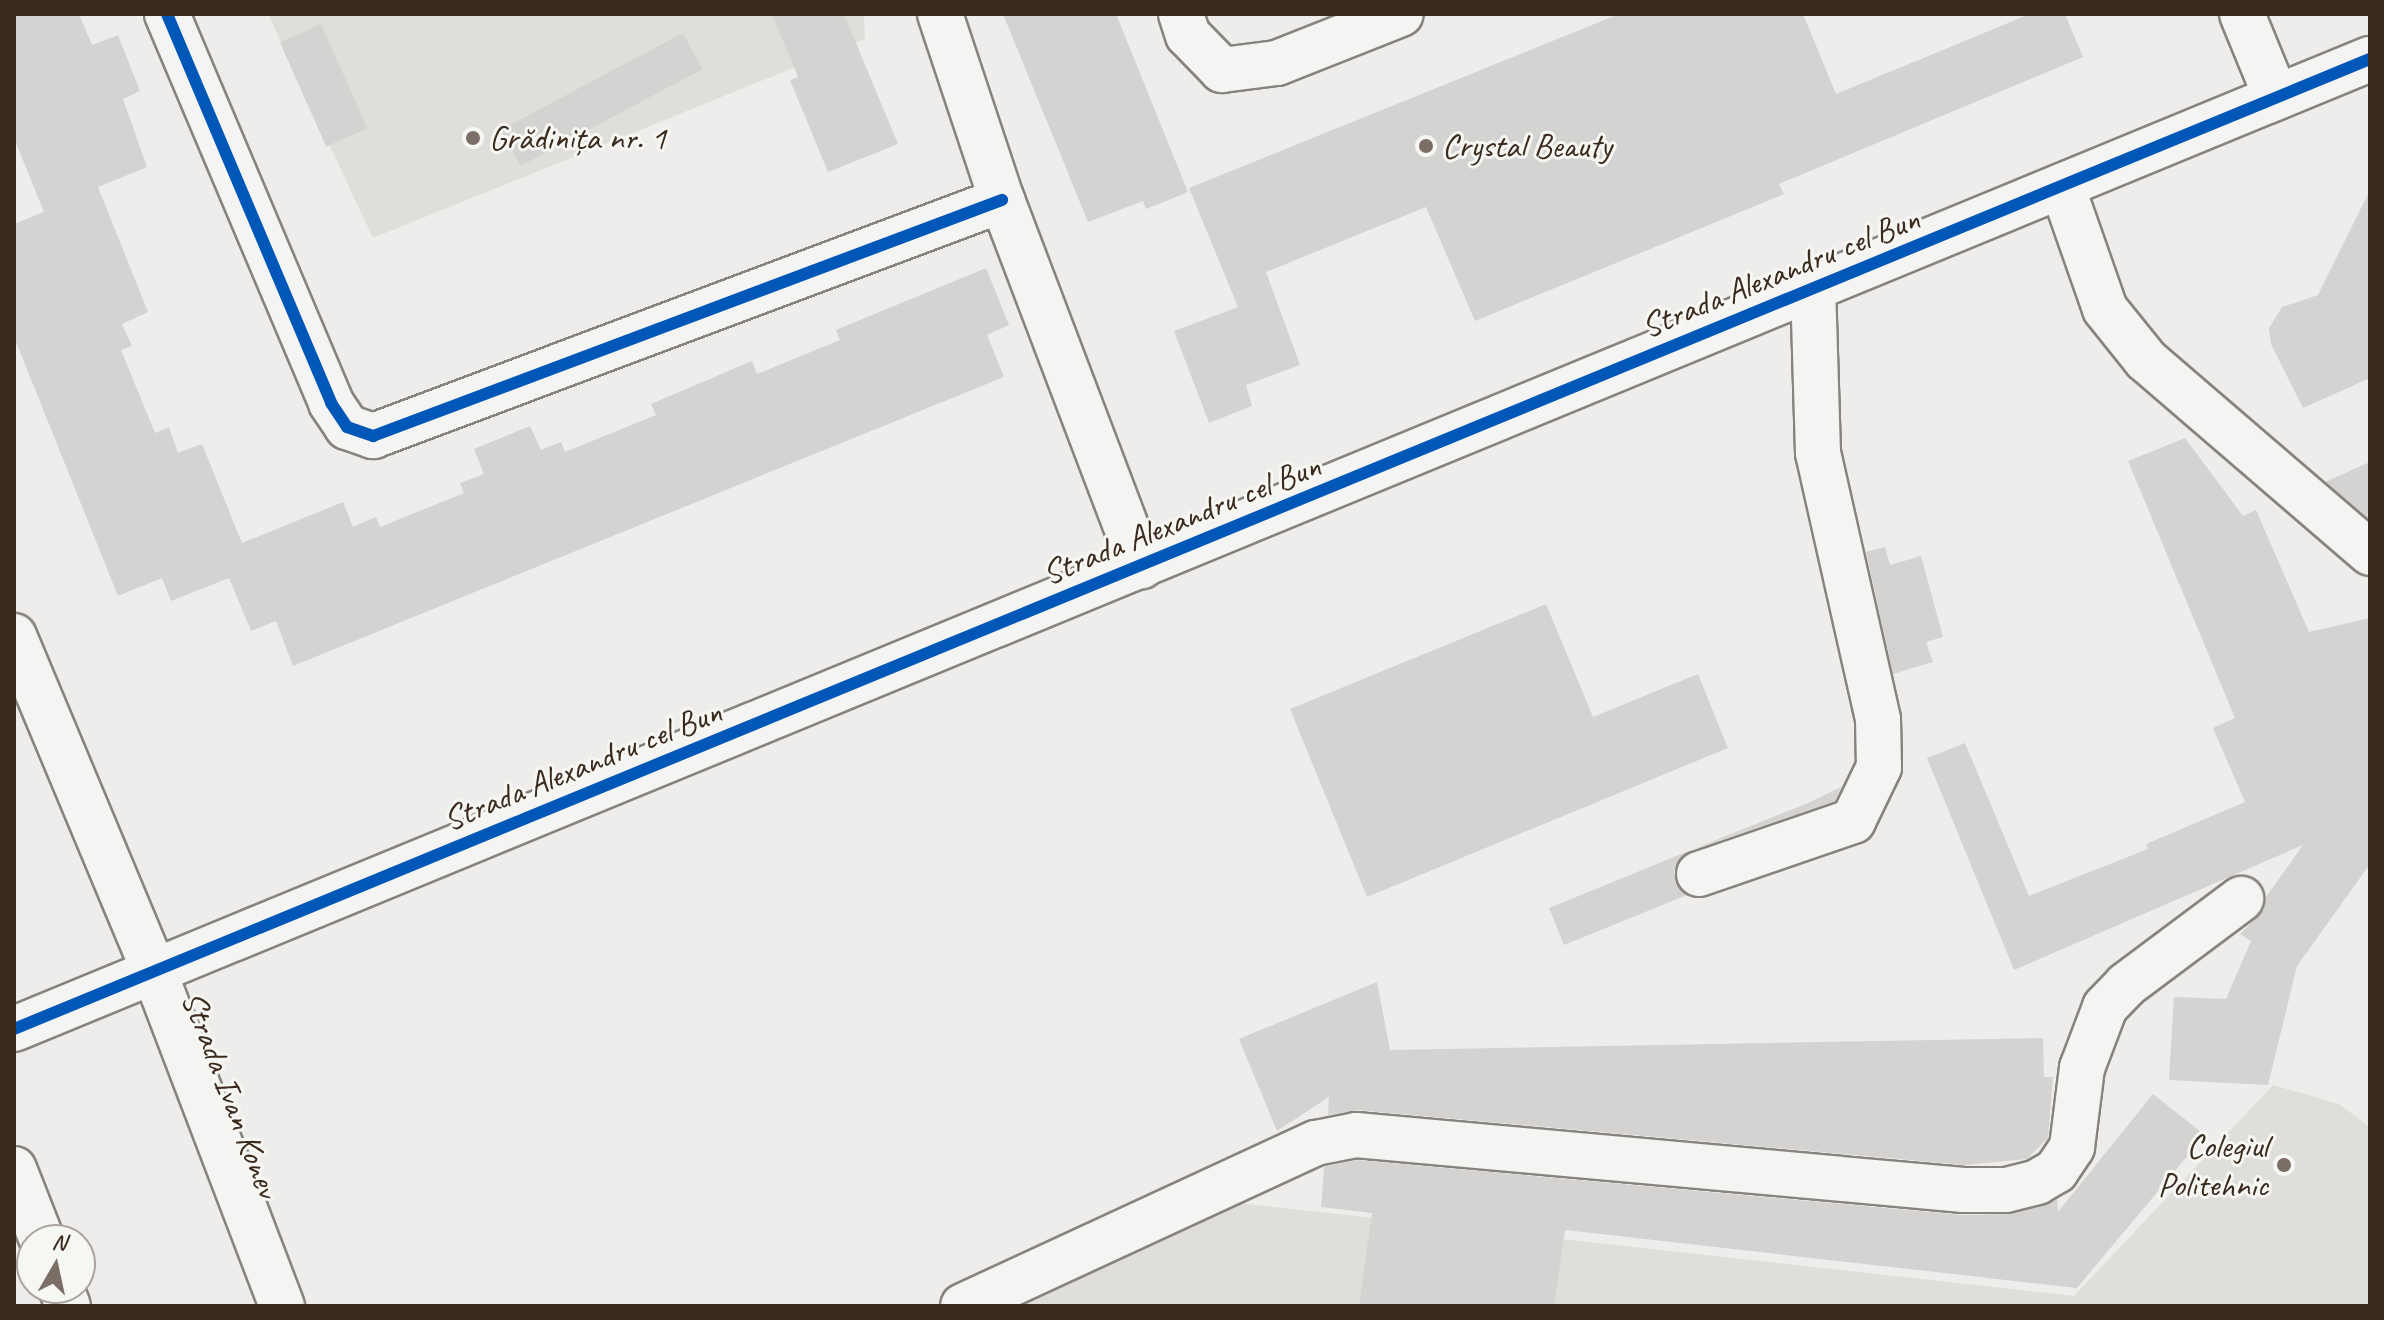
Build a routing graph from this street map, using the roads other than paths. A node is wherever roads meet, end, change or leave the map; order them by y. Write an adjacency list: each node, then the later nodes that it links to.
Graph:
1 (167, 14): 9 (street)
2 (940, 14): 9 (street)
3 (1181, 14): 4 (street)
4 (1401, 14)
5 (2242, 14): 7 (street)
6 (2370, 59): 7 (street, Strada Alexandru cel Bun)
7 (2276, 97): 8 (street, Strada Alexandru cel Bun)
8 (2062, 186): 10 (street, Strada Alexandru cel Bun); 11 (street)
9 (1002, 200): 12 (street)
10 (1813, 289): 12 (street, Strada Alexandru cel Bun); 14 (street)
11 (2370, 553)
12 (1141, 566): 16 (street, Strada Alexandru cel Bun)
13 (14, 636): 16 (street, Strada Ivan Konev)
14 (1699, 874)
15 (2241, 899): 21 (street)
16 (154, 971): 17 (street, Strada Alexandru cel Bun); 20 (street, Strada Ivan Konev)
17 (14, 1029)
18 (14, 1169): 19 (street)
19 (36, 1224)
20 (282, 1306)
21 (963, 1306)

